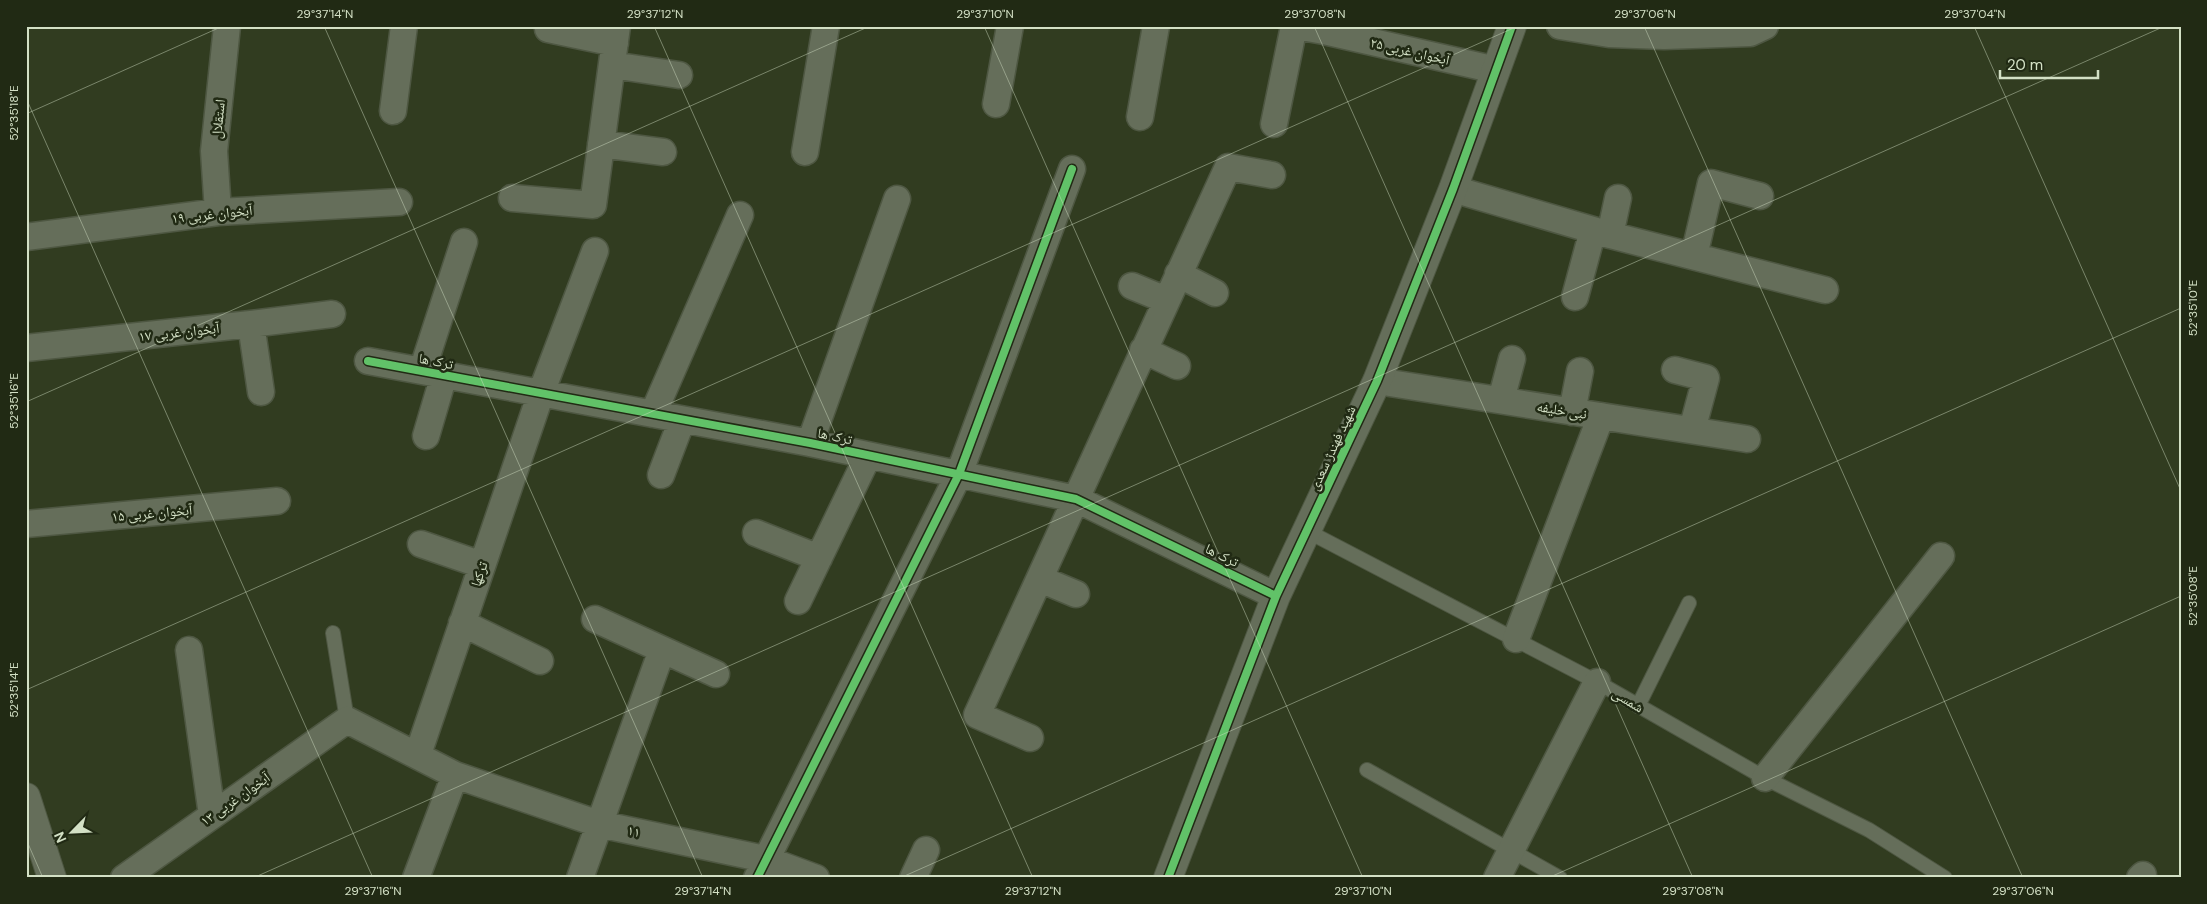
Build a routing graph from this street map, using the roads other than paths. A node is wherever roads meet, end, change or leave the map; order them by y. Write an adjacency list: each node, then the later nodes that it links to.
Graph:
1 (227, 26): 30 (street, استقلال)
2 (404, 26): 16 (street)
3 (826, 26): 21 (street)
4 (1010, 26): 15 (street)
5 (1156, 26): 17 (street)
6 (1295, 26): 10 (street, آبخوان غربی ۲۵); 18 (street)
7 (1512, 26): 13 (street, شهید فهندژ سعدی)
8 (1560, 26): 9 (street)
9 (1764, 26)
10 (1324, 28): 13 (street, آبخوان غربی ۲۵)
11 (548, 29): 12 (street)
12 (614, 45): 14 (street); 19 (street)
13 (1496, 70): 24 (street, شهید فهندژ سعدی)
14 (679, 75)
15 (996, 104)
16 (393, 111)
17 (1140, 117)
18 (1274, 124)
19 (601, 144): 20 (street); 26 (street)
20 (663, 152)
21 (804, 152)
22 (1072, 169): 66 (street)
23 (1272, 175): 37 (street)
24 (1453, 189): 32 (street); 53 (street, شهید فهندژ سعدی)
25 (1760, 196): 36 (street)
26 (512, 198)
27 (1618, 198): 32 (street)
28 (897, 199): 64 (street)
29 (399, 202): 30 (street, آبخوان غربی ۱۹)
30 (218, 212): 33 (street, آبخوان غربی ۱۹)
31 (740, 215): 58 (street)
32 (1602, 232): 36 (street); 41 (street)
33 (26, 237)
34 (464, 242): 52 (street)
35 (596, 251): 55 (street, ترکها)
36 (1694, 256): 39 (street)
37 (1178, 274): 40 (street); 42 (street)
38 (1132, 286): 42 (street)
39 (1825, 290)
40 (1216, 293)
41 (1575, 297)
42 (1166, 300): 46 (street)
43 (332, 314): 44 (street, آبخوان غربی ۱۷)
44 (251, 324): 45 (street, آبخوان غربی ۱۷); 54 (street)
45 (26, 348)
46 (1144, 350): 49 (street); 68 (street)
47 (1512, 359): 56 (street)
48 (368, 361): 52 (street, ترک ها)
49 (1177, 366)
50 (1675, 370): 61 (street)
51 (1580, 371): 57 (street)
52 (433, 373): 55 (street, ترک ها); 62 (street)
53 (1377, 381): 56 (street, نبی خلیفه); 71 (street, شهید فهندژ سعدی)
54 (260, 392)
55 (541, 393): 58 (street, ترک ها); 76 (street, ترکها)
56 (1501, 400): 57 (street, نبی خلیفه)
57 (1572, 412): 59 (street, نبی خلیفه)
58 (653, 414): 60 (street, ترک ها)
59 (1601, 416): 61 (street, نبی خلیفه); 85 (street)
60 (682, 420): 64 (street, ترک ها); 67 (street)
61 (1692, 430): 63 (street, نبی خلیفه)
62 (426, 436)
63 (1747, 439)
64 (810, 443): 65 (street, ترک ها)
65 (868, 456): 66 (street, ترک ها); 75 (street)
66 (959, 474): 68 (street, ترک ها); 103 (street)
67 (661, 475)
68 (1076, 499): 77 (street); 79 (street, ترک ها)
69 (277, 501): 70 (street, آبخوان غربی ۱۵)
70 (26, 524)
71 (1307, 531): 79 (street, شهید فهندژ سعدی); 85 (lane, شمسی)
72 (756, 533): 75 (street)
73 (422, 544): 76 (street)
74 (1941, 556): 97 (street)
75 (819, 558): 80 (street)
76 (482, 565): 83 (street, ترکها)
77 (1040, 579): 78 (street); 93 (street)
78 (1076, 594)
79 (1276, 596): 111 (street, شهید فهندژ سعدی)
80 (798, 601)
81 (1690, 603): 91 (lane)
82 (595, 619): 87 (street)
83 (462, 623): 88 (street); 94 (street, ترکها)
84 (333, 633): 92 (lane)
85 (1516, 639): 90 (lane, شمسی)
86 (190, 650): 99 (street)
87 (662, 650): 89 (street); 100 (street)
88 (540, 661)
89 (716, 674)
90 (1597, 682): 91 (lane, شمسی); 102 (street)
91 (1638, 706): 97 (lane, شمسی)
92 (347, 720): 94 (street, ۱۱); 99 (street, آبخوان غربی ۱۳)
93 (1030, 738)
94 (418, 754): 96 (street, ۱۱)
95 (1367, 770): 102 (lane)
96 (455, 775): 100 (street, ۱۱); 107 (street)
97 (1765, 778): 114 (lane, شمسی)
98 (26, 797): 105 (street)
99 (212, 815): 104 (street, آبخوان غربی ۱۳)
100 (599, 824): 103 (street, ۱۱); 108 (street)
101 (926, 850): 110 (street)
102 (1510, 850): 112 (street); 113 (lane)
103 (761, 868): 109 (street, ۱۱)
104 (150, 870): 106 (street, آبخوان غربی ۱۳)
105 (52, 878)
106 (124, 878)
107 (416, 878)
108 (580, 878)
109 (816, 878)
110 (913, 878)
111 (1168, 878)
112 (1497, 878)
113 (1560, 878)
114 (1944, 878)

